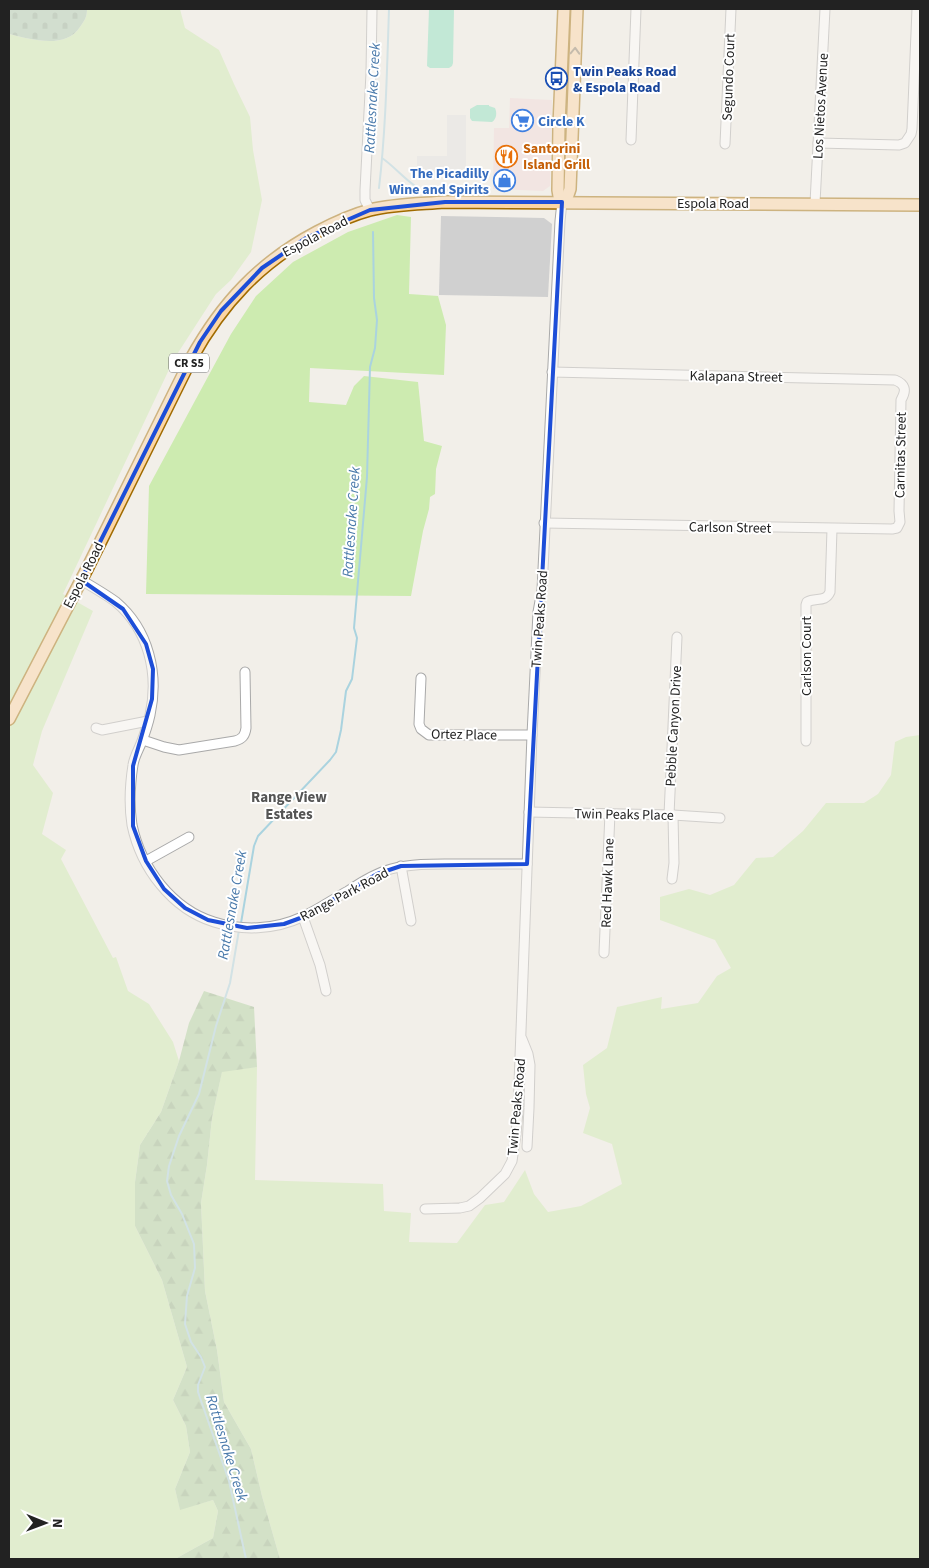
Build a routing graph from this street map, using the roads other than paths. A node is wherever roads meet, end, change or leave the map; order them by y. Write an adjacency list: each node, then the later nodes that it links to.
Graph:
1 (372, 9): 14 (street)
2 (564, 9): 11 (main road, Twin Peaks Road)
3 (577, 9): 11 (main road, Twin Peaks Road, one-way to 3)
4 (636, 9): 8 (street)
5 (731, 9): 10 (street, Segundo Court)
6 (825, 9): 9 (street, Los Nietos Avenue)
7 (917, 12): 9 (street)
8 (631, 140)
9 (818, 143): 12 (street, Los Nietos Avenue)
10 (725, 144)
11 (562, 202): 12 (main road, Espola Road / CR S5); 14 (main road, Espola Road / CR S5); 15 (street, Twin Peaks Road)
12 (815, 203): 13 (main road, Espola Road / CR S5)
13 (920, 205)
14 (370, 210): 20 (main road, Espola Road / CR S5)
15 (552, 372): 16 (street, Kalapana Street); 18 (street, Twin Peaks Road)
16 (901, 400): 17 (street, Carnitas Street)
17 (899, 511): 19 (street, Carlson Street)
18 (544, 523): 19 (street, Carlson Street); 27 (street, Twin Peaks Road)
19 (832, 529): 29 (street, Carlson Court)
20 (81, 580): 24 (main road, Espola Road / CR S5); 25 (street, Range Park Road)
21 (677, 637): 32 (street, Pebble Canyon Drive)
22 (245, 672): 28 (street)
23 (421, 678): 27 (street, Ortez Place)
24 (9, 719)
25 (148, 721): 26 (street); 28 (street, Range Park Road)
26 (96, 728)
27 (532, 735): 30 (street, Twin Peaks Road)
28 (143, 740): 35 (street, Range Park Road)
29 (806, 741)
30 (529, 812): 31 (street, Twin Peaks Place); 36 (street, Twin Peaks Road)
31 (610, 813): 32 (street, Twin Peaks Place); 41 (street, Red Hawk Lane)
32 (671, 815): 33 (street, Twin Peaks Place); 38 (street, Pebble Canyon Drive)
33 (720, 818)
34 (189, 838): 35 (street)
35 (146, 861): 39 (street, Range Park Road)
36 (527, 864): 37 (street, Range Park Road); 43 (street, Twin Peaks Road)
37 (401, 866): 39 (street, Range Park Road); 40 (street)
38 (672, 879)
39 (303, 917): 42 (street)
40 (411, 921)
41 (604, 953)
42 (326, 991)
43 (521, 1036): 44 (street, Twin Peaks Road); 45 (street, Twin Peaks Road)
44 (527, 1146)
45 (425, 1209)

